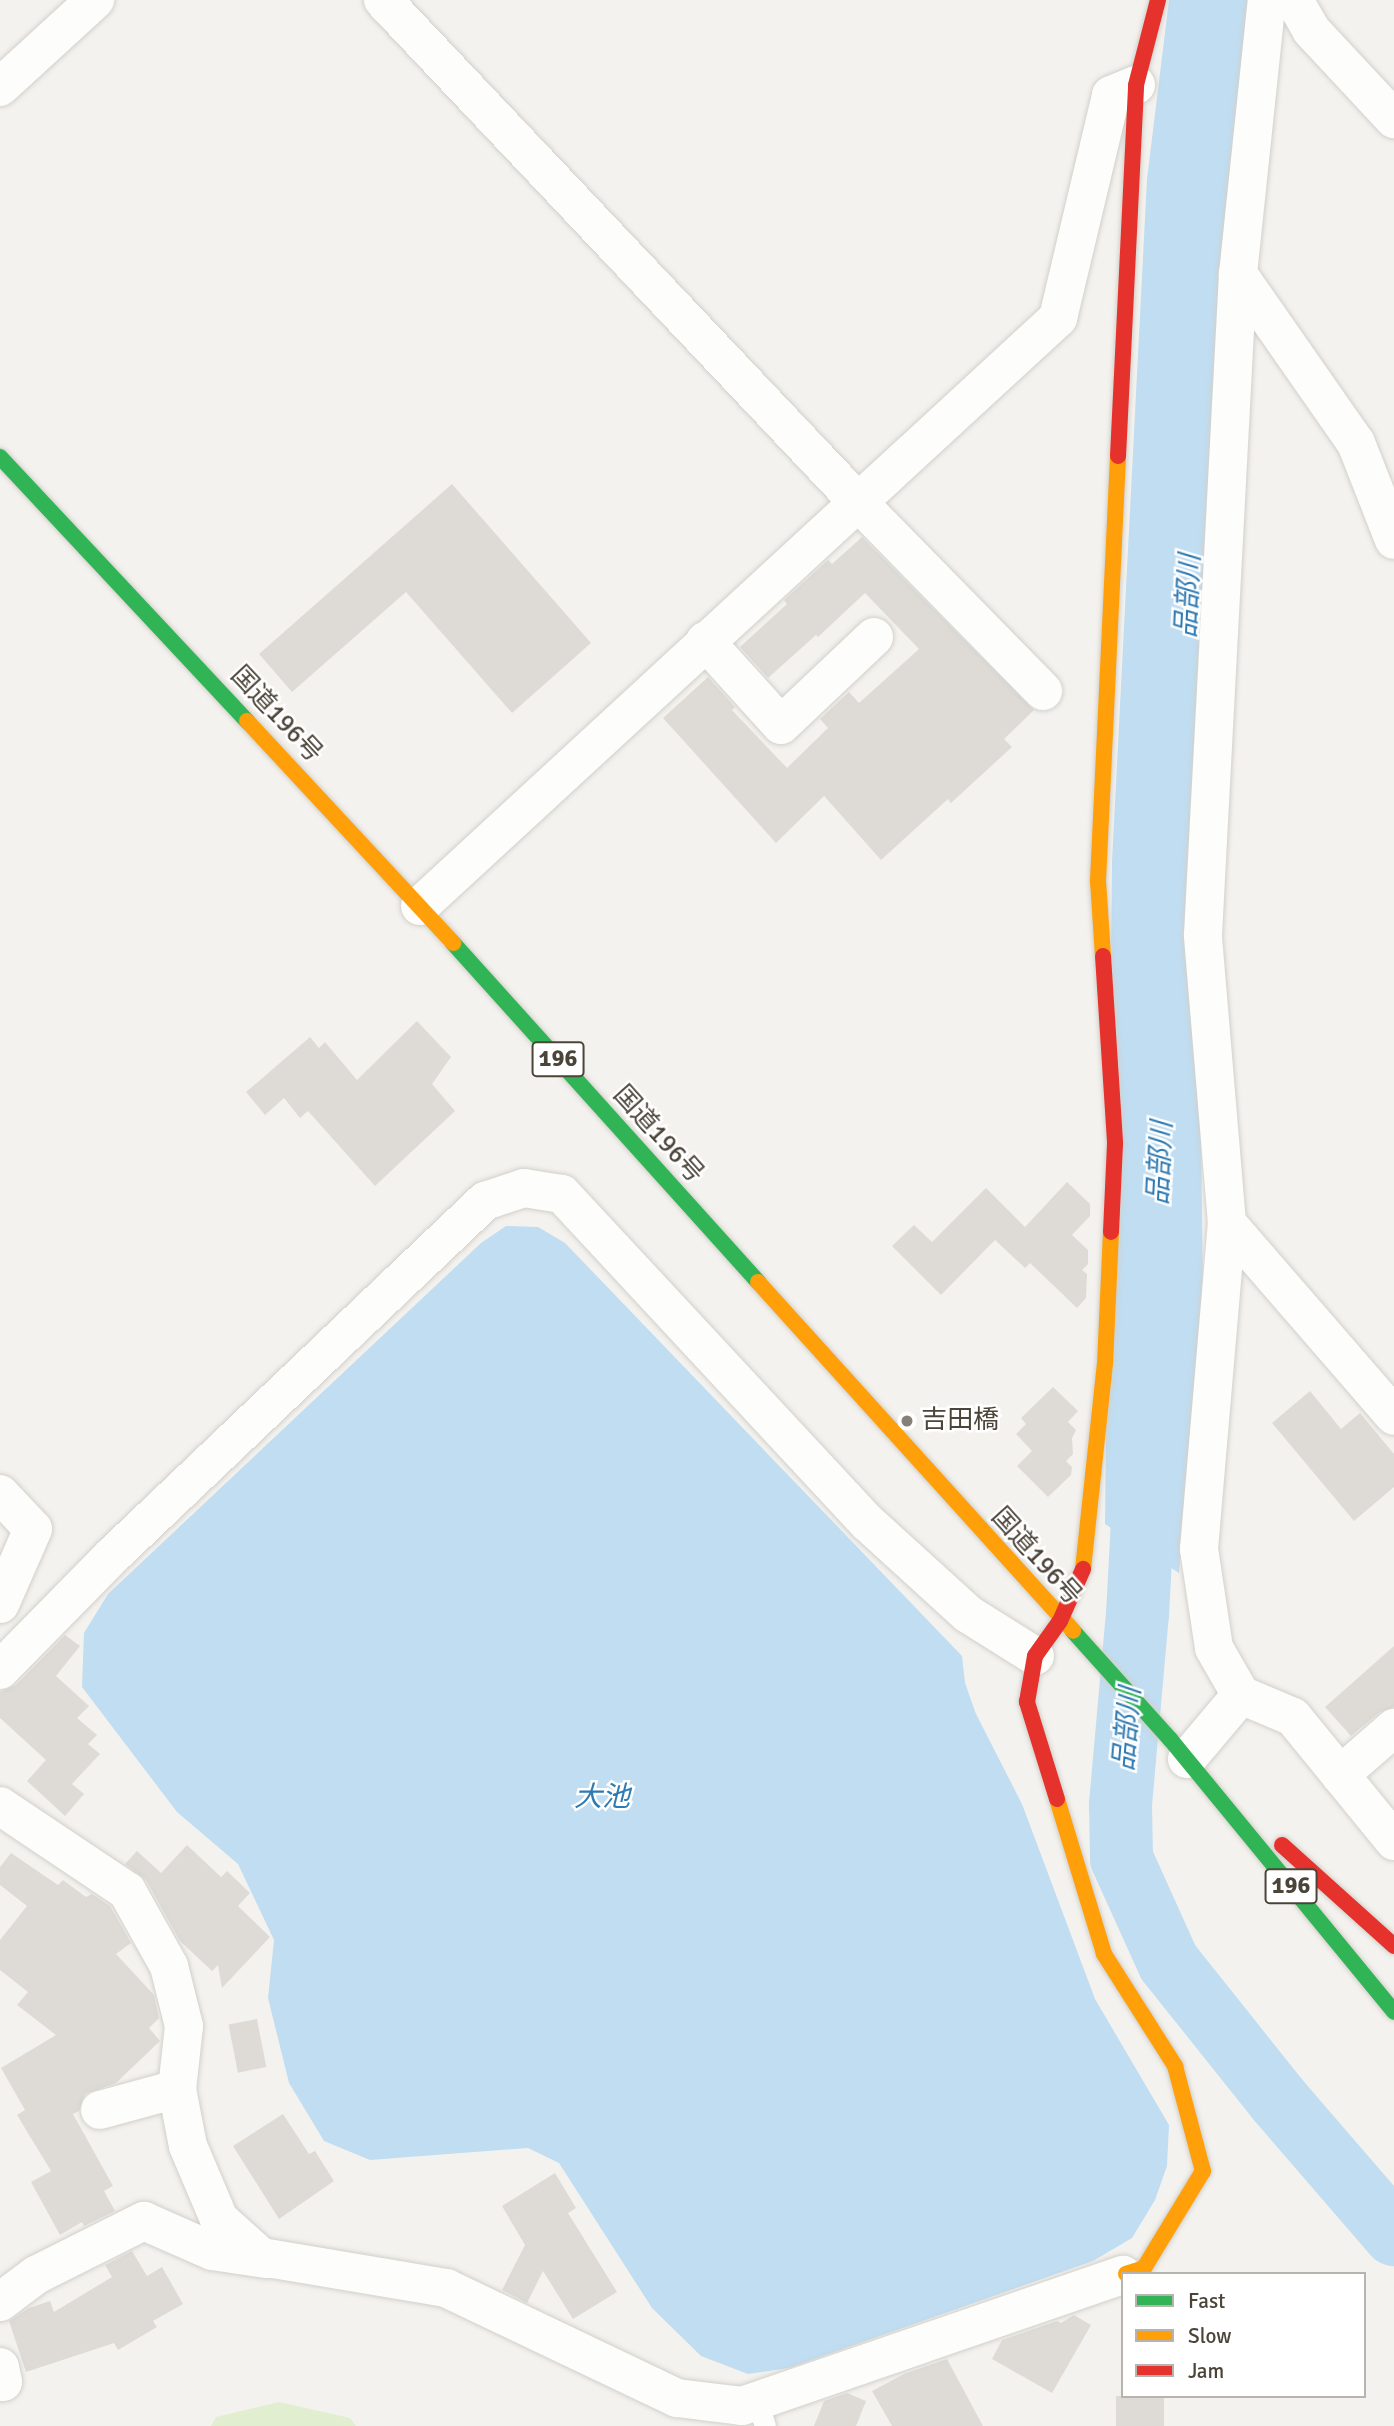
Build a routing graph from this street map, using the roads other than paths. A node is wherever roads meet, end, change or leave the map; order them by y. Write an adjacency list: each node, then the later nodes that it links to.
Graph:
1 (94, 0): 7 (street)
2 (383, 0): 11 (street)
3 (1158, 0): 6 (main road)
4 (1267, 0): 9 (street)
5 (1294, 0): 8 (street)
6 (1136, 85): 11 (street); 21 (main road)
7 (0, 87)
8 (1394, 119)
9 (1238, 274): 12 (street); 17 (street)
10 (0, 457): 16 (main road, 国道196号 / 196)
11 (857, 501): 14 (street); 15 (street)
12 (1394, 540)
13 (874, 637): 14 (street)
14 (705, 641): 16 (street)
15 (1043, 691)
16 (420, 906): 21 (main road, 国道196号 / 196)
17 (1227, 1223): 18 (street); 24 (street)
18 (1394, 1416)
19 (0, 1494): 20 (street)
20 (0, 1604)
21 (1060, 1621): 22 (main road); 26 (main road, 国道196号 / 196)
22 (1035, 1656): 23 (street); 35 (main road)
23 (0, 1670)
24 (1241, 1695): 26 (street); 27 (street)
25 (1394, 1728): 27 (street)
26 (1179, 1749): 30 (main road, 国道196号 / 196); 31 (main road, 国道196号 / 196)
27 (1340, 1775): 29 (street)
28 (0, 1807): 32 (street)
29 (1394, 1841)
30 (1394, 1947)
31 (1394, 2012)
32 (177, 2089): 33 (street); 34 (street)
33 (100, 2110)
34 (296, 2263): 37 (street); 40 (street)
35 (1130, 2272)
36 (1121, 2275): 40 (street)
37 (0, 2302)
38 (0, 2367): 39 (street)
39 (0, 2382)
40 (761, 2413)

